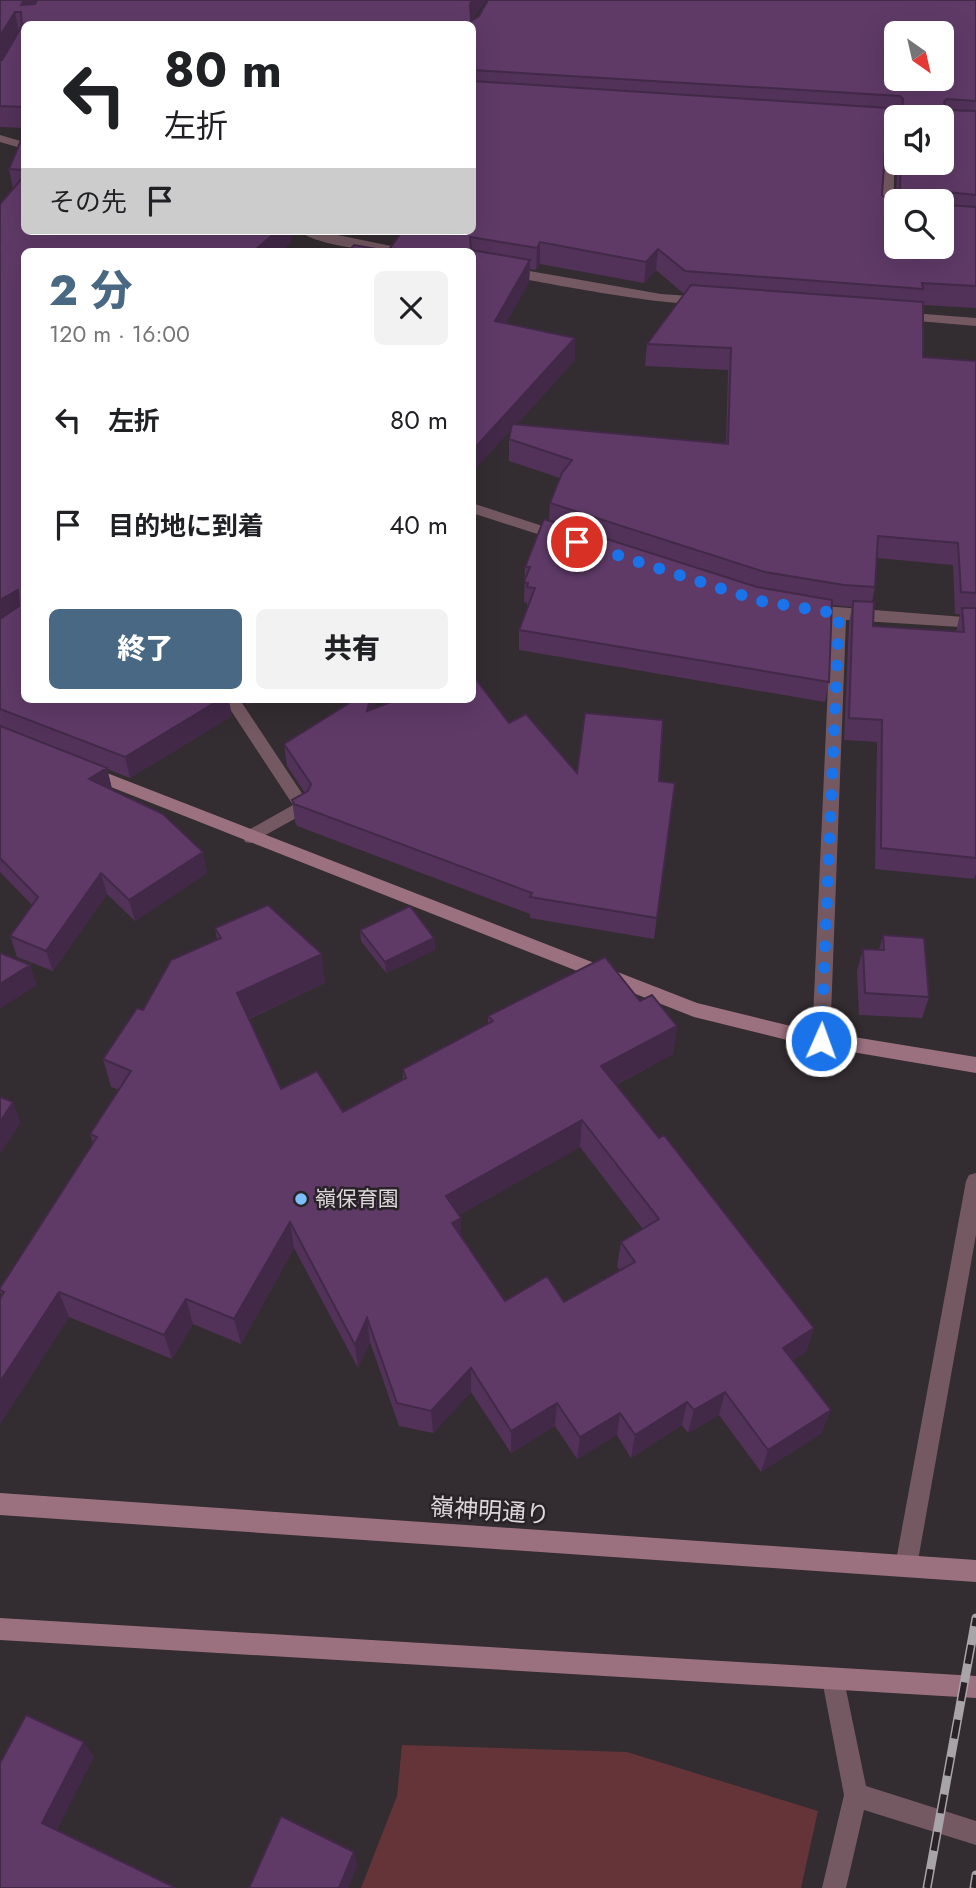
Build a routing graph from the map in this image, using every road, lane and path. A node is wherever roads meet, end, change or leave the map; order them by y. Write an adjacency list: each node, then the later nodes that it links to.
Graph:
1 (852, 121): 2 (street)
2 (884, 123)
3 (0, 138): 4 (street)
4 (21, 145)
5 (319, 235): 6 (street)
6 (339, 241): 7 (street)
7 (378, 248)
8 (476, 266): 9 (street)
9 (716, 302)
10 (880, 314): 11 (street)
11 (976, 322)
12 (476, 509): 13 (street)
13 (577, 542)
14 (800, 608): 15 (street)
15 (839, 614): 16 (street); 20 (street)
16 (976, 623)
17 (234, 703): 19 (street)
18 (75, 766): 19 (main road)
19 (251, 836): 20 (main road)
20 (821, 1041): 21 (main road)
21 (976, 1065)
22 (976, 1181): 24 (street)
23 (0, 1504): 24 (main road, 嶺神明通り)
24 (906, 1566): 25 (main road, 嶺神明通り)
25 (976, 1571)
26 (0, 1629): 27 (main road)
27 (833, 1680): 28 (main road); 29 (street)
28 (976, 1687)
29 (856, 1795): 30 (street); 31 (street)
30 (976, 1832)
31 (834, 1888)

